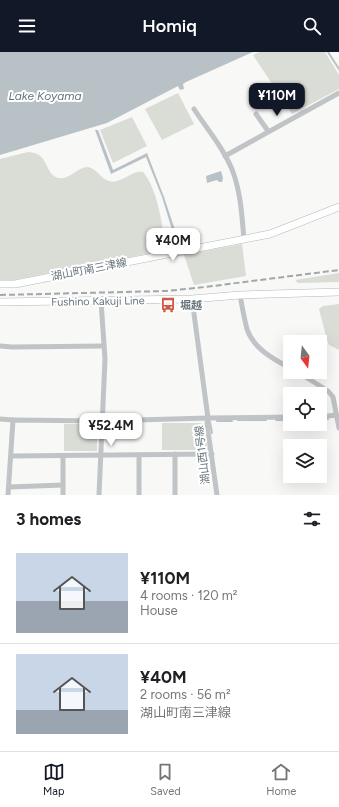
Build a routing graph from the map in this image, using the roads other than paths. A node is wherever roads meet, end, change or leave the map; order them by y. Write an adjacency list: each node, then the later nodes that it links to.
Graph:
1 (339, 93): 4 (street)
2 (194, 109): 5 (street)
3 (256, 114): 4 (street)
4 (268, 131): 5 (street)
5 (225, 156): 7 (street)
6 (339, 207): 7 (street, 湖山町南三津線)
7 (244, 240): 8 (street, 湖山町南三津線)
8 (0, 284)
9 (339, 292): 10 (street, Fushino Kakuji Line)
10 (240, 295): 11 (street, Fushino Kakuji Line); 16 (street)
11 (192, 299): 12 (street, Fushino Kakuji Line); 20 (street)
12 (101, 301): 13 (street, Fushino Kakuji Line); 15 (street)
13 (0, 302)
14 (0, 346): 15 (street)
15 (104, 346): 23 (street)
16 (283, 364)
17 (309, 379): 19 (street)
18 (283, 417): 20 (street)
19 (337, 417): 24 (street)
20 (208, 418): 23 (street, 湖山西1号線); 26 (street, 湖山西1号線)
21 (0, 419): 22 (street, 湖山西1号線)
22 (13, 420): 23 (street, 湖山西1号線); 29 (street)
23 (102, 421): 27 (street)
24 (339, 428)
25 (175, 454): 26 (street); 28 (street); 37 (street)
26 (212, 454): 38 (street, 湖山西1号線)
27 (101, 455): 28 (street); 30 (street); 35 (street)
28 (139, 455): 36 (street)
29 (11, 456): 30 (street); 32 (street)
30 (63, 456): 31 (street)
31 (63, 485): 32 (street); 34 (street)
32 (9, 486): 33 (street)
33 (8, 495)
34 (63, 495)
35 (99, 495)
36 (139, 495)
37 (175, 495)
38 (217, 495)

